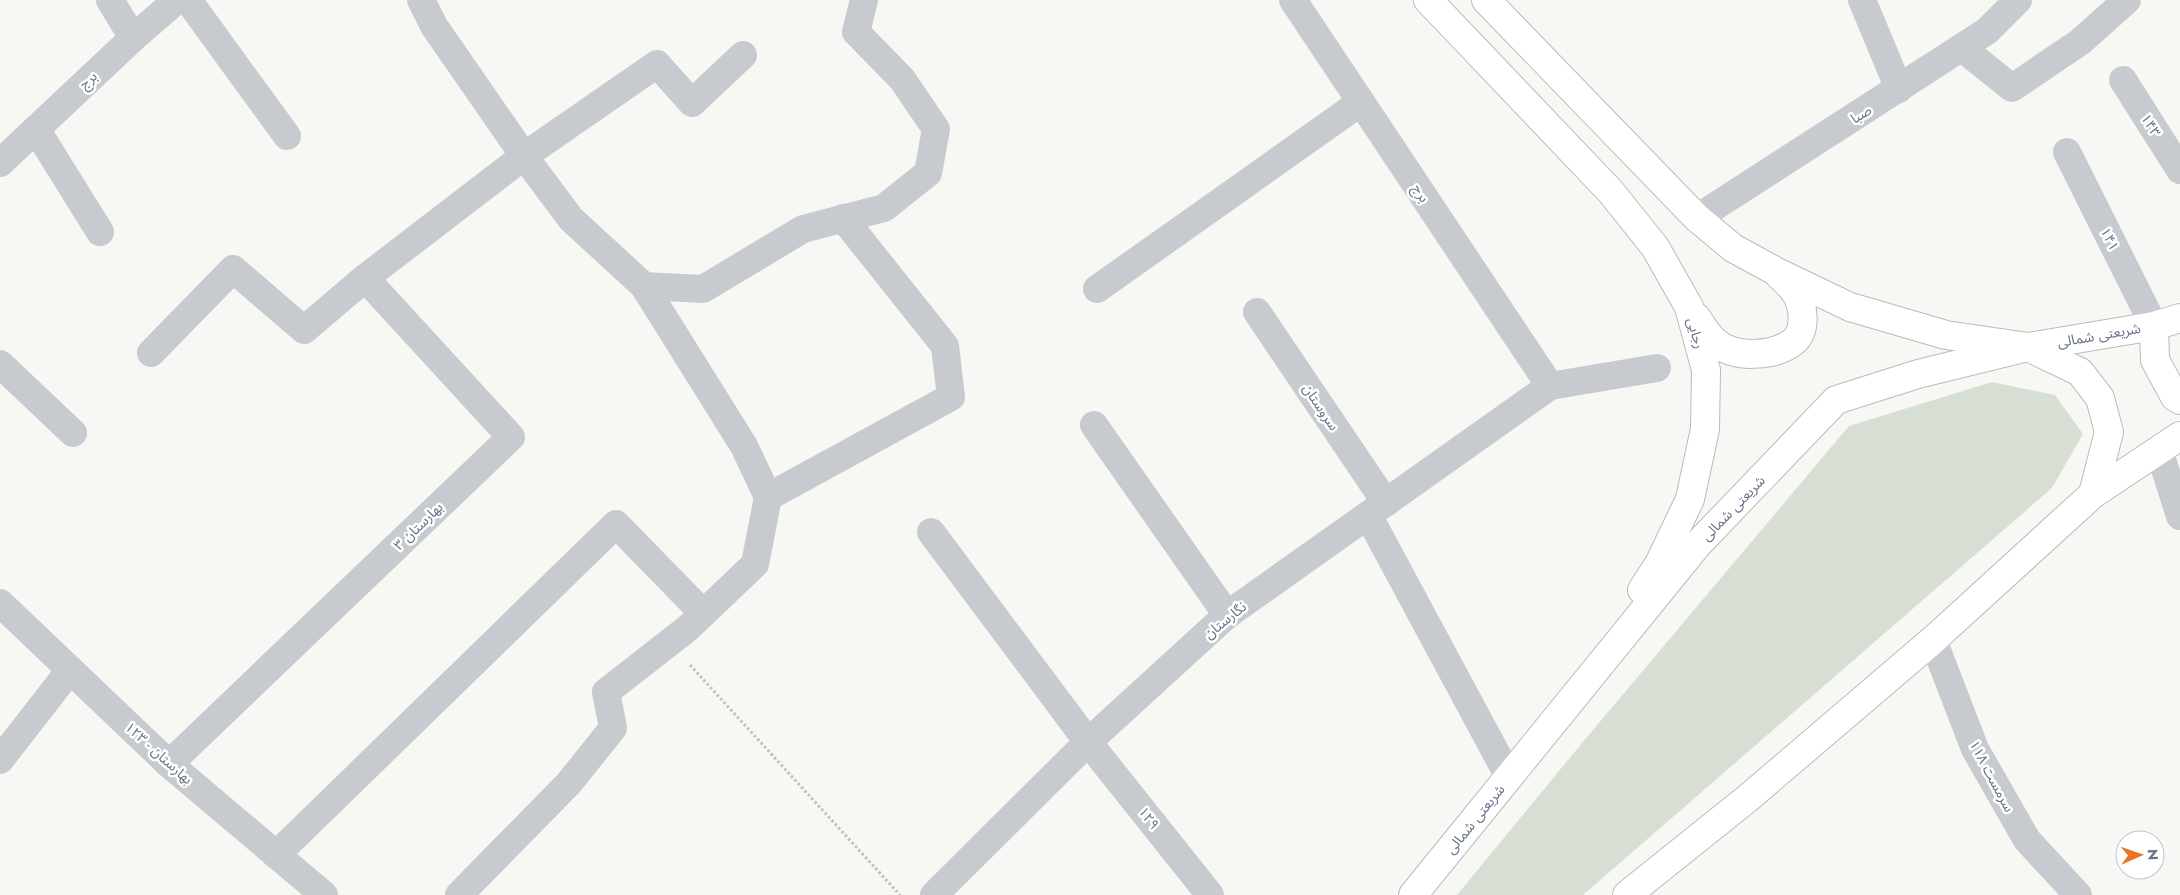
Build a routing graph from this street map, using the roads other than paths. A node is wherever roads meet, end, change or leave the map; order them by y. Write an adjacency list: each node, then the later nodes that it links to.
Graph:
1 (110, 0): 12 (street)
2 (177, 0): 12 (street, برج)
3 (188, 0): 19 (street)
4 (422, 0): 21 (street)
5 (864, 0): 24 (street)
6 (1293, 0): 17 (street, برج)
7 (1428, 0): 31 (main road, رجایی)
8 (1486, 0): 25 (main road)
9 (1862, 0): 16 (street)
10 (2018, 0): 13 (street, صبا)
11 (2127, 0): 13 (street)
12 (132, 38): 18 (street, برج)
13 (1962, 48): 16 (street, صبا)
14 (743, 55): 21 (street)
15 (2123, 80): 23 (street, ۱۴۳)
16 (1899, 89): 25 (street, صبا)
17 (1361, 102): 30 (street); 39 (street, برج)
18 (36, 129): 22 (street, برج); 26 (street)
19 (287, 136)
20 (2067, 152): 34 (street, ۱۴۱)
21 (524, 156): 28 (street); 29 (street)
22 (0, 163)
23 (2180, 170)
24 (843, 218): 29 (street); 45 (street)
25 (1697, 218): 27 (main road)
26 (100, 232)
27 (1777, 272): 31 (main road); 35 (main road)
28 (365, 278): 36 (street); 57 (street, بهارستان ۳)
29 (644, 286): 45 (street)
30 (1097, 289)
31 (1689, 308): 54 (main road, رجایی)
32 (1257, 312): 46 (street, سروستان)
33 (2180, 318): 34 (main road, شریعتی شمالی)
34 (2154, 326): 35 (main road, شریعتی شمالی); 40 (main road)
35 (2028, 347): 44 (main road); 54 (main road, شریعتی شمالی)
36 (152, 354)
37 (0, 364): 42 (street)
38 (1657, 368): 39 (street)
39 (1550, 386): 46 (street, نگارستان)
40 (2180, 400)
41 (1094, 425): 51 (street)
42 (74, 433)
43 (2170, 443): 44 (main road); 47 (street)
44 (2093, 494): 52 (main road)
45 (768, 497): 50 (street)
46 (1377, 509): 51 (street, نگارستان); 58 (street, سروستان)
47 (2180, 516)
48 (931, 532): 55 (street, ۱۲۹)
49 (0, 603): 53 (street, بهارستان - ۱۲۳)
50 (703, 613): 59 (street); 61 (street)
51 (1227, 615): 55 (street, نگارستان)
52 (1933, 640): 65 (main road); 66 (street, سرمست ۱۱۸)
53 (70, 670): 56 (street); 57 (street, بهارستان - ۱۲۳)
54 (1553, 724): 58 (main road, شریعتی شمالی)
55 (1088, 742): 62 (street, نگارستان); 63 (street, ۱۲۹)
56 (0, 760)
57 (169, 764): 59 (street, بهارستان - ۱۲۳)
58 (1509, 777): 64 (main road, شریعتی شمالی)
59 (276, 855): 60 (street, بهارستان - ۱۲۳)
60 (324, 895)
61 (459, 895)
62 (934, 895)
63 (1210, 895)
64 (1413, 895)
65 (1627, 895)
66 (2078, 895)

